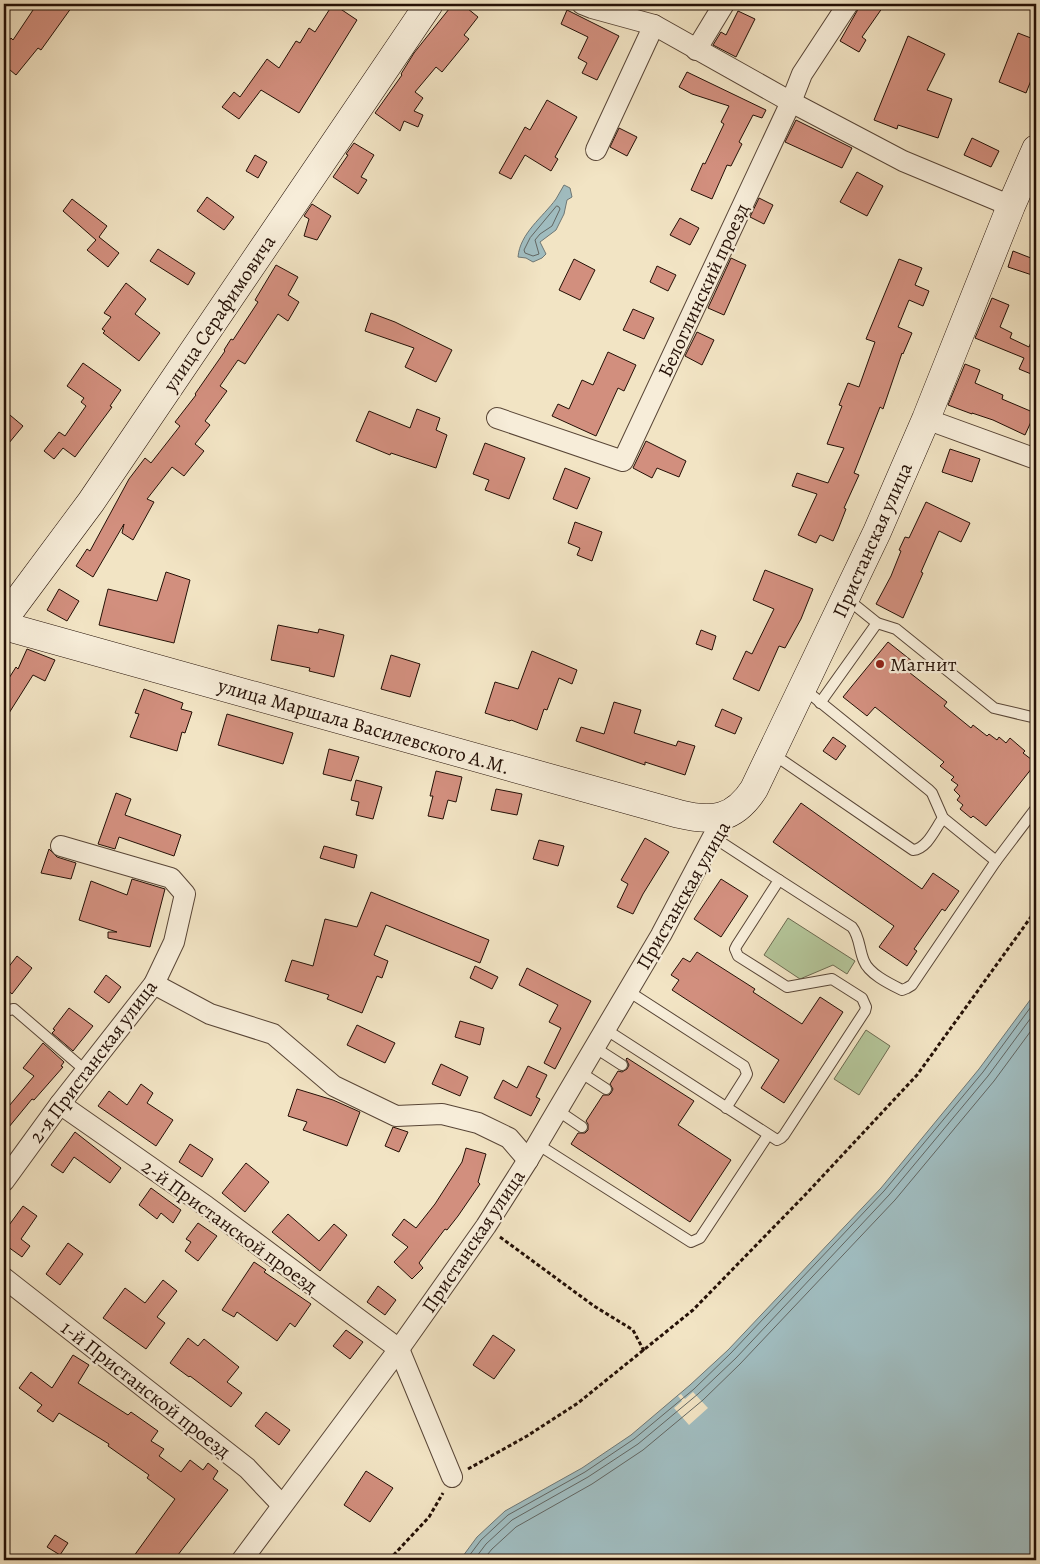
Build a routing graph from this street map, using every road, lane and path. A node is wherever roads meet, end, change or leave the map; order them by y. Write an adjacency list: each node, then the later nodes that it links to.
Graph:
1 (430, 4): 15 (street, улица Серафимовича)
2 (582, 4): 5 (street)
3 (724, 4): 6 (street)
4 (848, 4): 7 (street, Белоглинский проезд)
5 (654, 25): 6 (street); 9 (street)
6 (696, 50): 7 (street)
7 (791, 102): 10 (street); 11 (street, Белоглинский проезд)
8 (1036, 149): 10 (street, Пристанская улица)
9 (596, 150)
10 (1011, 206): 12 (street, Пристанская улица)
11 (497, 418)
12 (926, 419): 13 (street); 14 (street, Пристанская улица)
13 (1036, 459)
14 (846, 598): 16 (lane); 18 (street, Пристанская улица)
15 (4, 619)
16 (877, 623): 18 (lane); 19 (lane)
17 (4, 626): 23 (street, улица Маршала Василевского А.М.)
18 (812, 696): 20 (street, Пристанская улица); 22 (lane)
19 (1036, 718)
20 (772, 754): 22 (lane); 23 (street, Пристанская улица)
21 (1036, 808): 25 (lane)
22 (943, 818): 25 (lane)
23 (719, 826): 26 (lane); 29 (street, Пристанская улица)
24 (61, 846): 28 (street, 2-я Пристанская улица)
25 (996, 861): 26 (lane)
26 (779, 880): 41 (lane)
27 (1036, 910): 47 (path)
28 (154, 984): 34 (street, 2-я Пристанская улица); 42 (street)
29 (628, 991): 31 (street, Пристанская улица); 38 (lane)
30 (4, 1011): 34 (lane)
31 (605, 1029): 32 (street, Пристанская улица); 38 (lane)
32 (594, 1048): 33 (lane); 35 (street, Пристанская улица)
33 (622, 1065)
34 (86, 1072): 37 (street, 2-я Пристанская улица)
35 (580, 1072): 36 (lane); 39 (street, Пристанская улица)
36 (606, 1089)
37 (60, 1104): 43 (street, 2-я Пристанская улица); 46 (street, 2-й Пристанской проезд)
38 (726, 1108): 41 (lane)
39 (557, 1110): 40 (lane); 42 (street, Пристанская улица)
40 (582, 1127)
41 (768, 1135): 42 (lane)
42 (533, 1152): 44 (street, Пристанская улица)
43 (4, 1181)
44 (486, 1226): 46 (street, Пристанская улица); 47 (path)
45 (4, 1278): 49 (street, 1-й Пристанской проезд)
46 (399, 1349): 48 (street); 49 (street, Пристанская улица)
47 (644, 1351): 48 (path)
48 (452, 1477): 51 (path)
49 (282, 1505): 50 (street, Пристанская улица)
50 (242, 1560)
51 (389, 1560)

